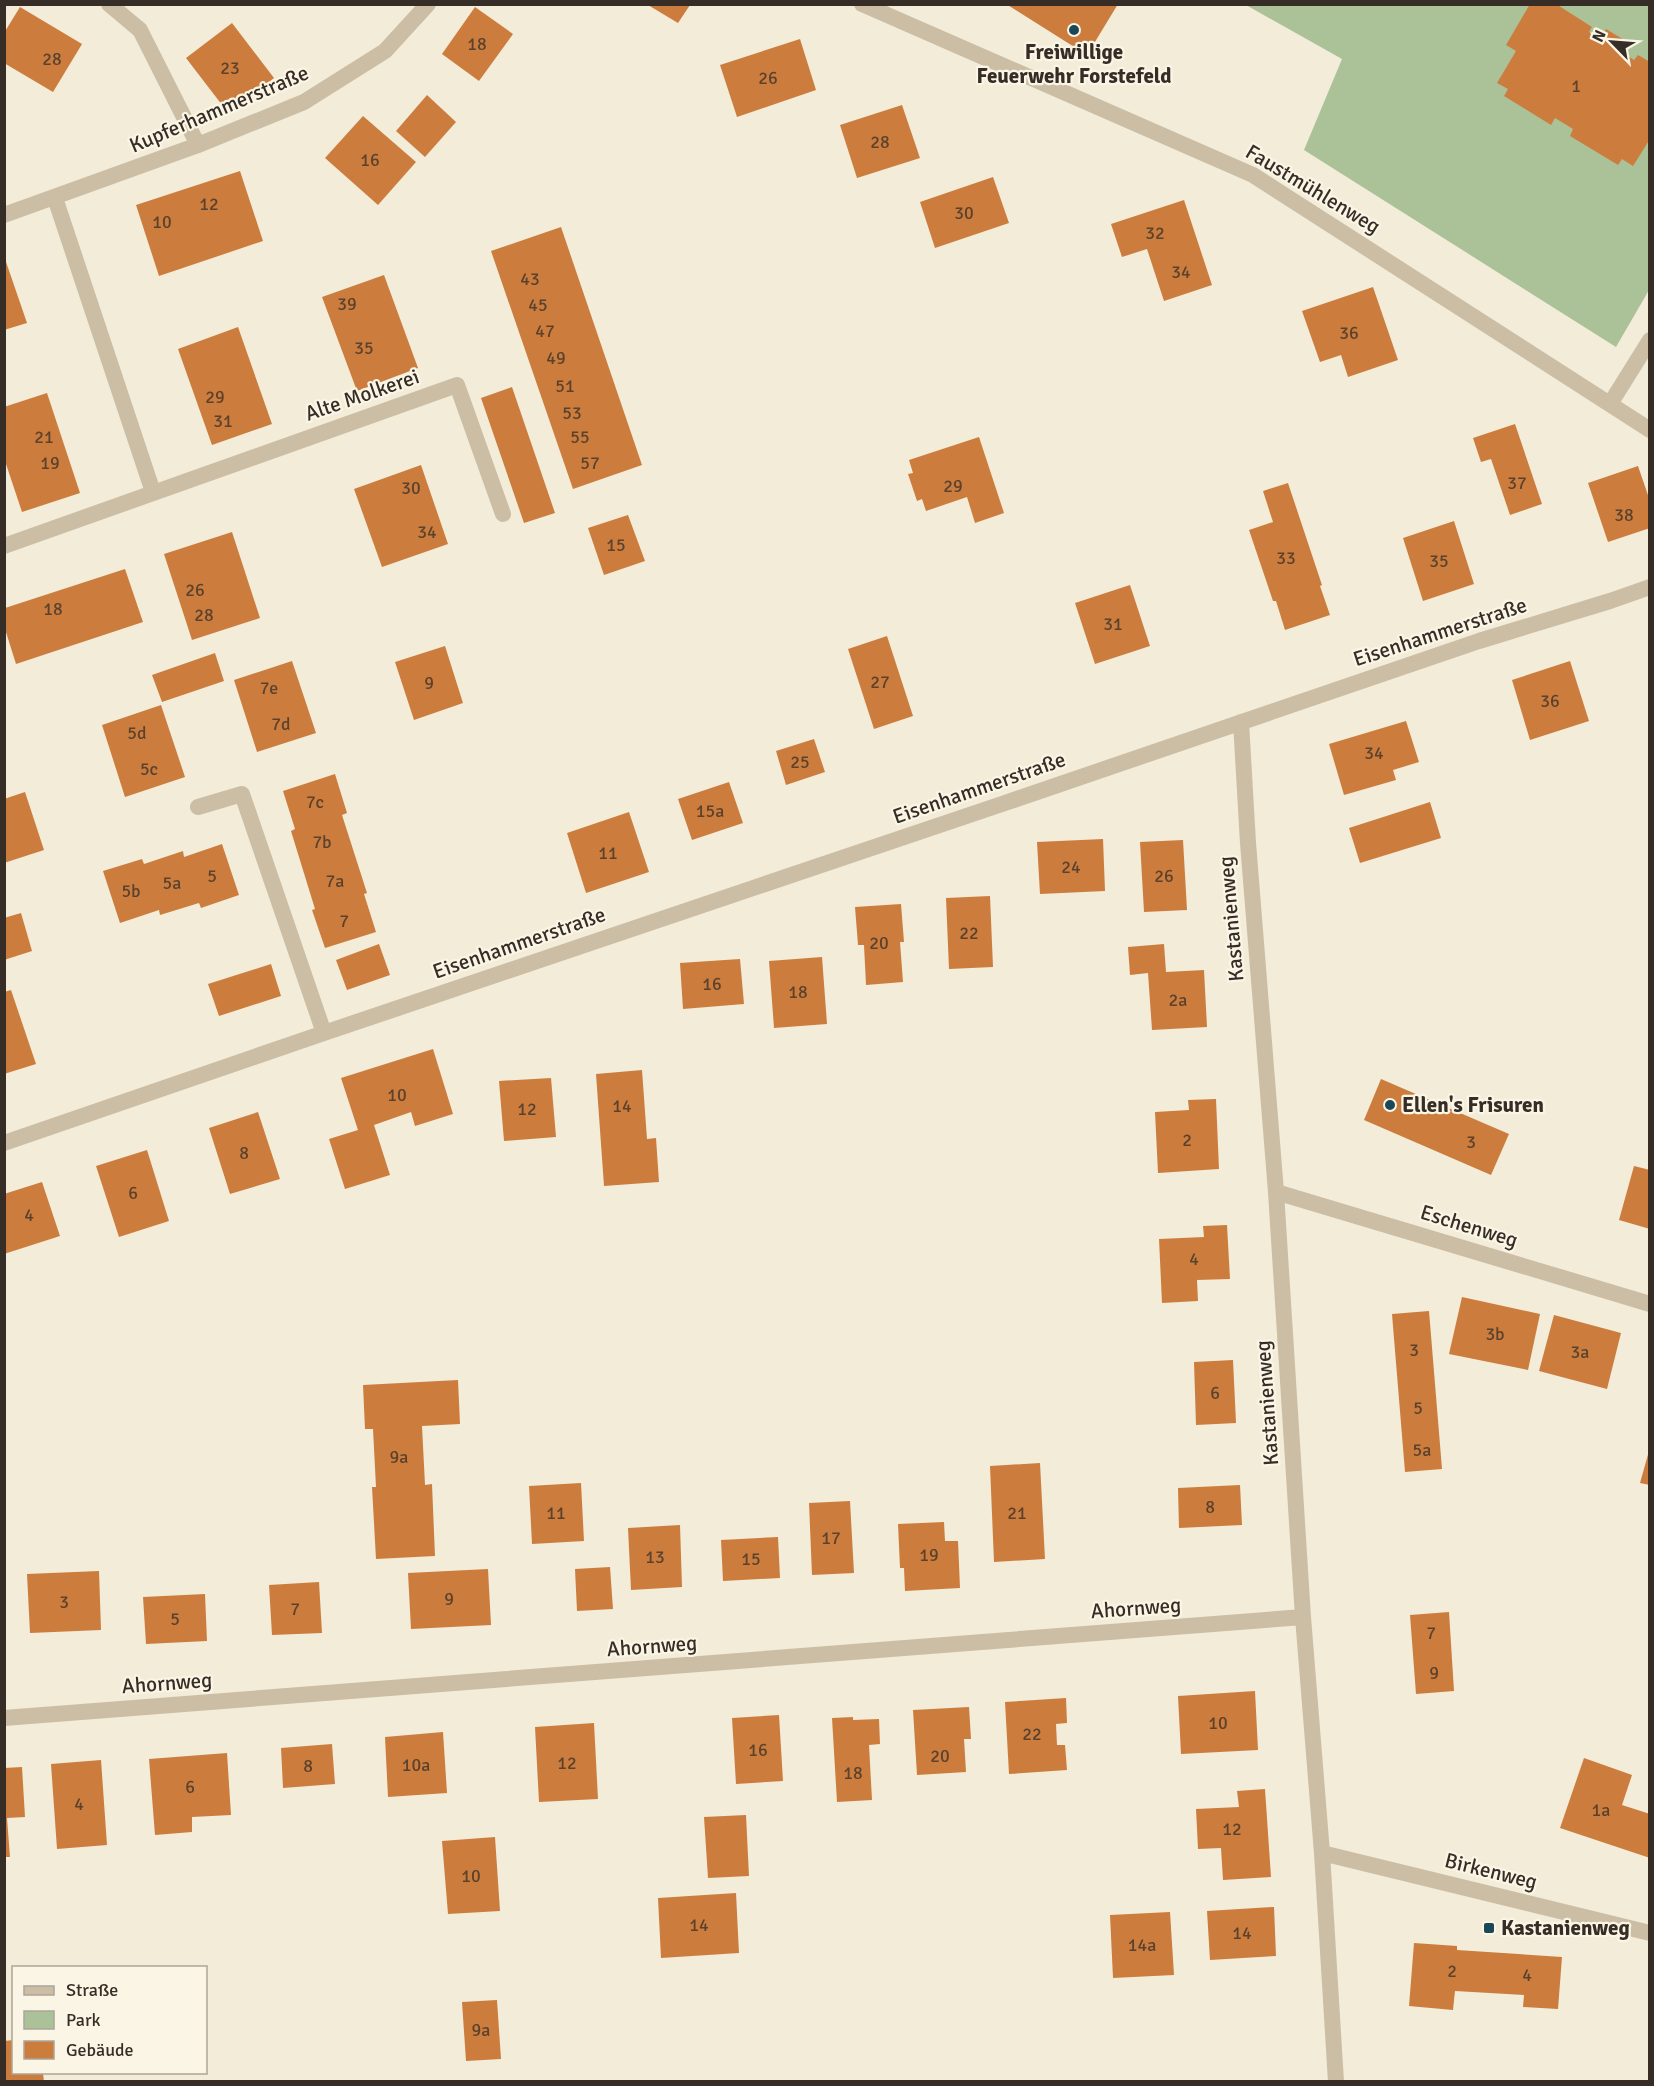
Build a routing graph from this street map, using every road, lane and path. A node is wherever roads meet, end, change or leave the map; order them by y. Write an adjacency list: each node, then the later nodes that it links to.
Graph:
1 (109, 4): 4 (street)
2 (428, 4): 4 (street, Kupferhammerstraße)
3 (862, 4): 8 (street, Faustmühlenweg)
4 (198, 145): 5 (street, Kupferhammerstraße)
5 (55, 198): 6 (street, Kupferhammerstraße); 10 (street)
6 (4, 215)
7 (1650, 340): 8 (street)
8 (1610, 404): 9 (street, Faustmühlenweg)
9 (1650, 430)
10 (153, 492): 11 (street, Alte Molkerei); 12 (street, Alte Molkerei)
11 (503, 514)
12 (4, 546)
13 (1650, 587): 14 (street, Eisenhammerstraße)
14 (1241, 722): 16 (street, Eisenhammerstraße); 18 (street, Kastanienweg)
15 (198, 807): 16 (street)
16 (324, 1033): 17 (street, Eisenhammerstraße)
17 (4, 1143)
18 (1276, 1191): 19 (street, Eschenweg); 20 (street, Kastanienweg)
19 (1650, 1304)
20 (1303, 1617): 21 (street, Ahornweg); 22 (street, Kastanienweg)
21 (4, 1718)
22 (1322, 1853): 23 (street, Birkenweg); 24 (street, Kastanienweg)
23 (1650, 1933)
24 (1336, 2082)

